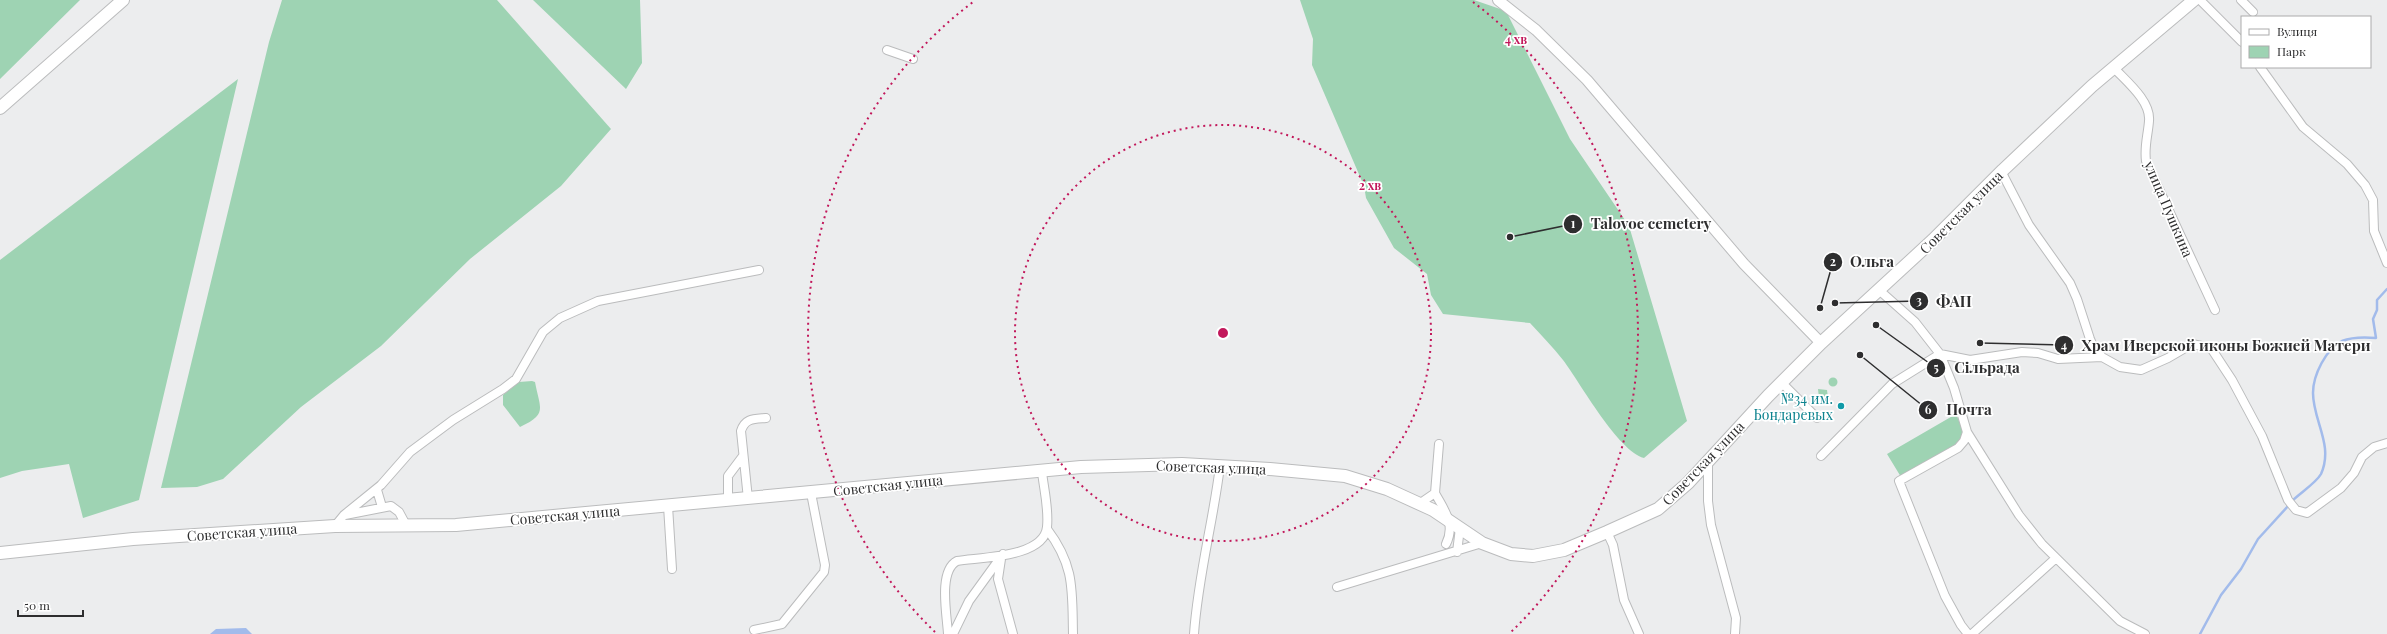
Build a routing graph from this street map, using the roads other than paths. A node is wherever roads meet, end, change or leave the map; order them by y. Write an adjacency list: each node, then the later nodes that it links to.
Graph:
1 (123, 0): 12 (main road)
2 (1498, 0): 18 (street)
3 (2194, 0): 10 (main road, Советская улица)
4 (2200, 0): 7 (street)
5 (2241, 0): 6 (street)
6 (2253, 12)
7 (2241, 41)
8 (888, 50): 9 (street)
9 (913, 59)
10 (2114, 68): 13 (main road, Советская улица); 17 (street, улица Пушкина)
11 (2261, 68): 14 (street)
12 (0, 108)
13 (2002, 171): 16 (main road, Советская улица); 19 (street)
14 (2387, 263)
15 (759, 270): 34 (street)
16 (1879, 290): 18 (main road, Советская улица); 20 (street)
17 (2215, 310)
18 (1821, 343): 23 (main road, Советская улица)
19 (2094, 348): 21 (street); 22 (street)
20 (1940, 354): 22 (street); 26 (street); 30 (street)
21 (2102, 356): 22 (street); 27 (street)
22 (2089, 357)
23 (1782, 383): 25 (street); 31 (main road, Советская улица)
24 (766, 418): 29 (street)
25 (1817, 418)
26 (1967, 432): 53 (street); 64 (street)
27 (2387, 443)
28 (1439, 444): 36 (street)
29 (743, 456): 37 (street); 38 (street)
30 (1821, 456)
31 (1708, 460): 47 (main road, Советская улица); 63 (street)
32 (1220, 466): 33 (main road, Советская улица); 39 (main road, Советская улица); 61 (street)
33 (1042, 472): 35 (main road, Советская улица); 46 (street)
34 (376, 490): 41 (street); 42 (street)
35 (811, 493): 37 (main road, Советская улица); 56 (street)
36 (1435, 493): 39 (street); 44 (street)
37 (748, 499): 38 (main road, Советская улица)
38 (728, 501): 40 (main road, Советская улица)
39 (1419, 504): 44 (main road, Советская улица)
40 (668, 506): 43 (main road, Советская улица); 54 (street)
41 (382, 507): 42 (street); 43 (street)
42 (344, 515): 45 (street)
43 (406, 525): 45 (main road, Советская улица)
44 (1455, 525): 48 (main road, Советская улица); 49 (street); 50 (street)
45 (335, 526): 51 (main road, Советская улица)
46 (1047, 529): 52 (street); 60 (street)
47 (1607, 532): 48 (main road, Советская улица); 62 (street)
48 (1482, 543): 50 (street)
49 (1446, 544)
50 (1457, 552): 55 (street)
51 (0, 553)
52 (1003, 554): 57 (street); 58 (street); 59 (street)
53 (2056, 558): 65 (street); 66 (street)
54 (672, 569)
55 (1337, 587)
56 (754, 630)
57 (948, 634)
58 (953, 634)
59 (1013, 634)
60 (1073, 634)
61 (1194, 634)
62 (1639, 634)
63 (1735, 634)
64 (1968, 634)
65 (1972, 634)
66 (2145, 634)

